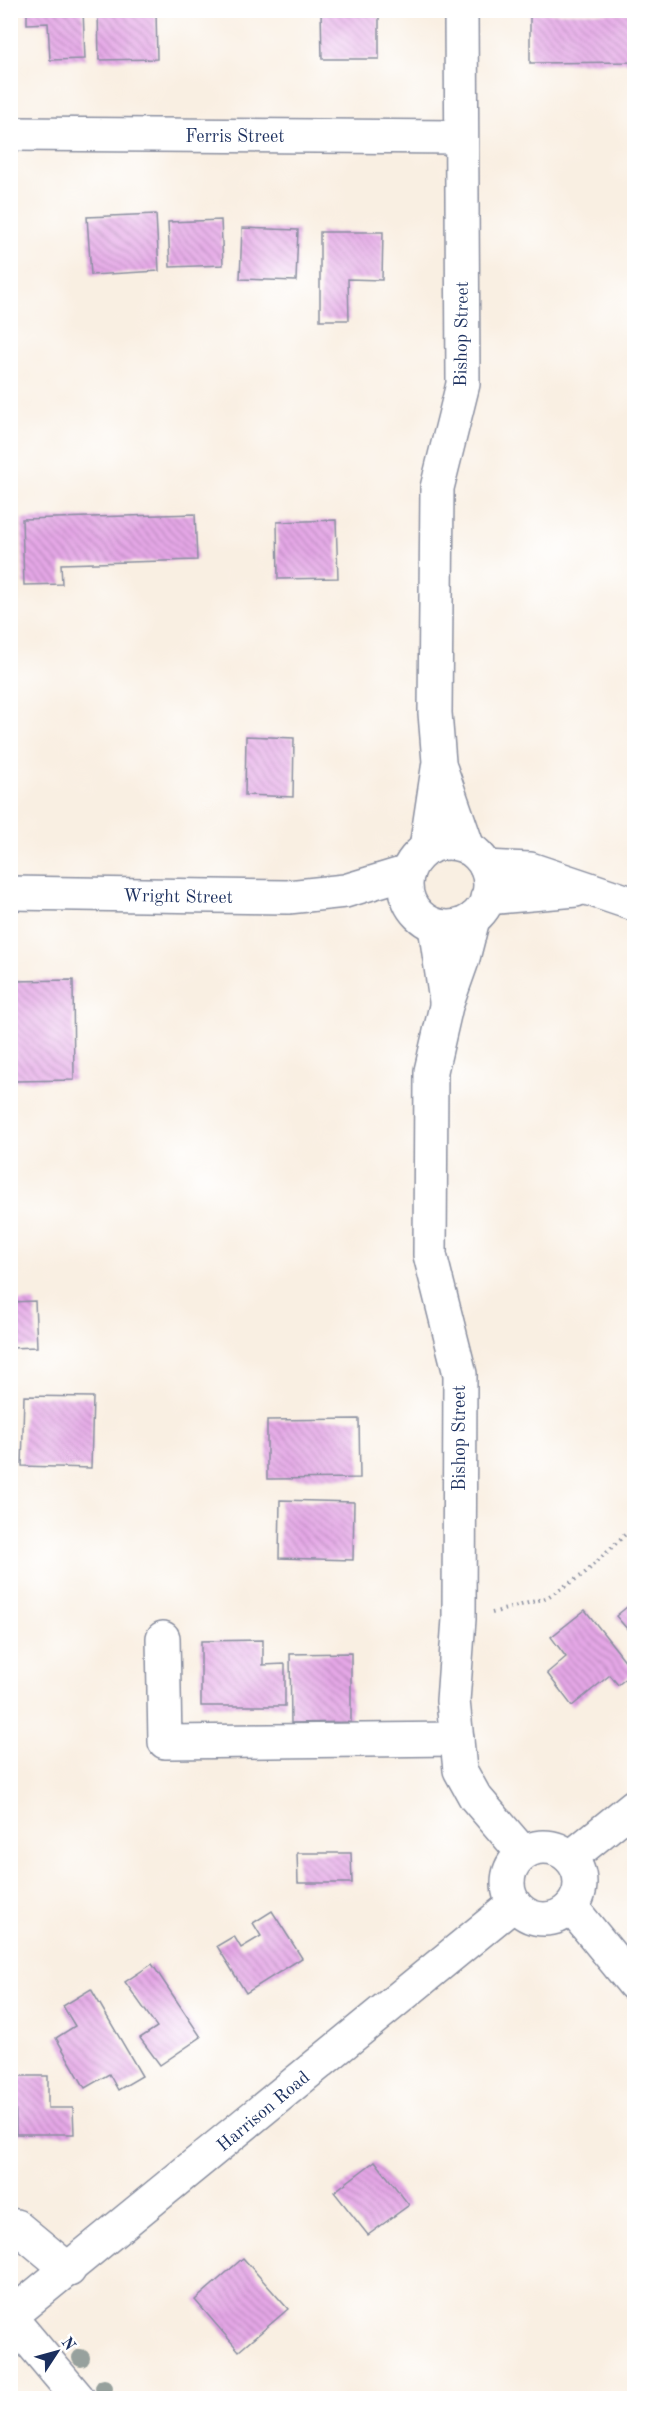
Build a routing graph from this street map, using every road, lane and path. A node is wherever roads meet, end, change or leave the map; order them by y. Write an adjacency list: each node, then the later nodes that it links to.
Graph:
1 (461, 10): 3 (street, Bishop Street)
2 (10, 134): 3 (street, Ferris Street)
3 (460, 137): 4 (street, Bishop Street)
4 (439, 762): 5 (street, Bishop Street); 6 (street, Bishop Street)
5 (414, 873): 6 (street); 7 (street, Wright Street); 9 (street)
6 (479, 883): 8 (street); 9 (street); 10 (street, Bishop Street)
7 (10, 894)
8 (634, 904)
9 (435, 926): 10 (street, Bishop Street)
10 (446, 1006): 12 (street, Bishop Street)
11 (634, 1526): 12 (path)
12 (459, 1619): 14 (street, Bishop Street)
13 (163, 1638): 14 (street)
14 (457, 1739): 16 (street, Bishop Street)
15 (634, 1806): 17 (street)
16 (523, 1853): 17 (street); 18 (street)
17 (570, 1858): 19 (street)
18 (514, 1904): 19 (street); 22 (street, Harrison Road)
19 (572, 1907): 20 (street)
20 (634, 1984)
21 (10, 2225): 22 (street)
22 (69, 2270): 23 (street, Harrison Road)
23 (10, 2316): 24 (street)
24 (78, 2398)

